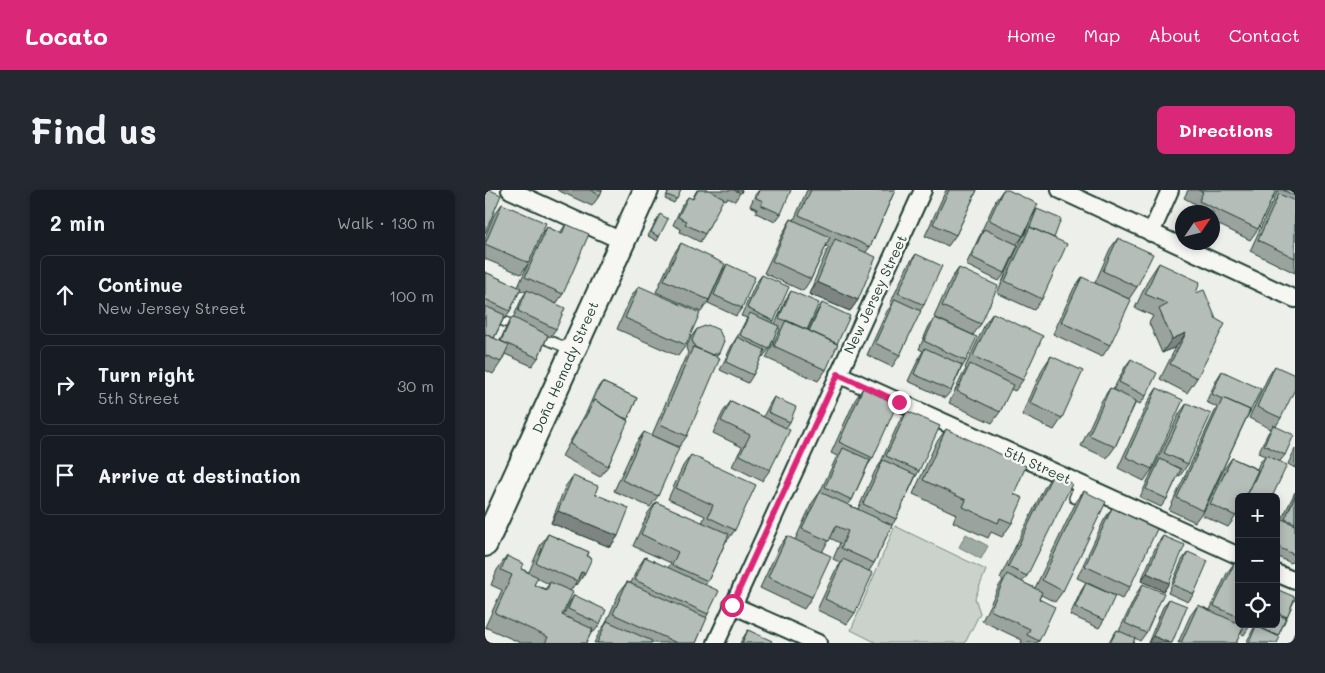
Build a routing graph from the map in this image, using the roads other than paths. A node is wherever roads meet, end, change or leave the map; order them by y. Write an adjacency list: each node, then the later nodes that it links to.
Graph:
1 (510, 190): 7 (street)
2 (646, 190): 7 (main road, Doña Hemady Street)
3 (923, 190): 11 (street, New Jersey Street)
4 (1060, 190): 6 (street)
5 (1170, 190): 6 (street)
6 (1151, 233): 8 (street)
7 (622, 241): 10 (main road, Doña Hemady Street)
8 (1295, 299)
9 (485, 312): 10 (lane)
10 (573, 350): 12 (main road, Doña Hemady Street)
11 (838, 374): 13 (street, 5th Street); 16 (street, New Jersey Street)
12 (487, 532)
13 (1235, 554)
14 (1280, 574): 15 (street)
15 (1295, 581)
16 (732, 605): 17 (street, New Jersey Street); 18 (street)
17 (716, 643)
18 (818, 643)

